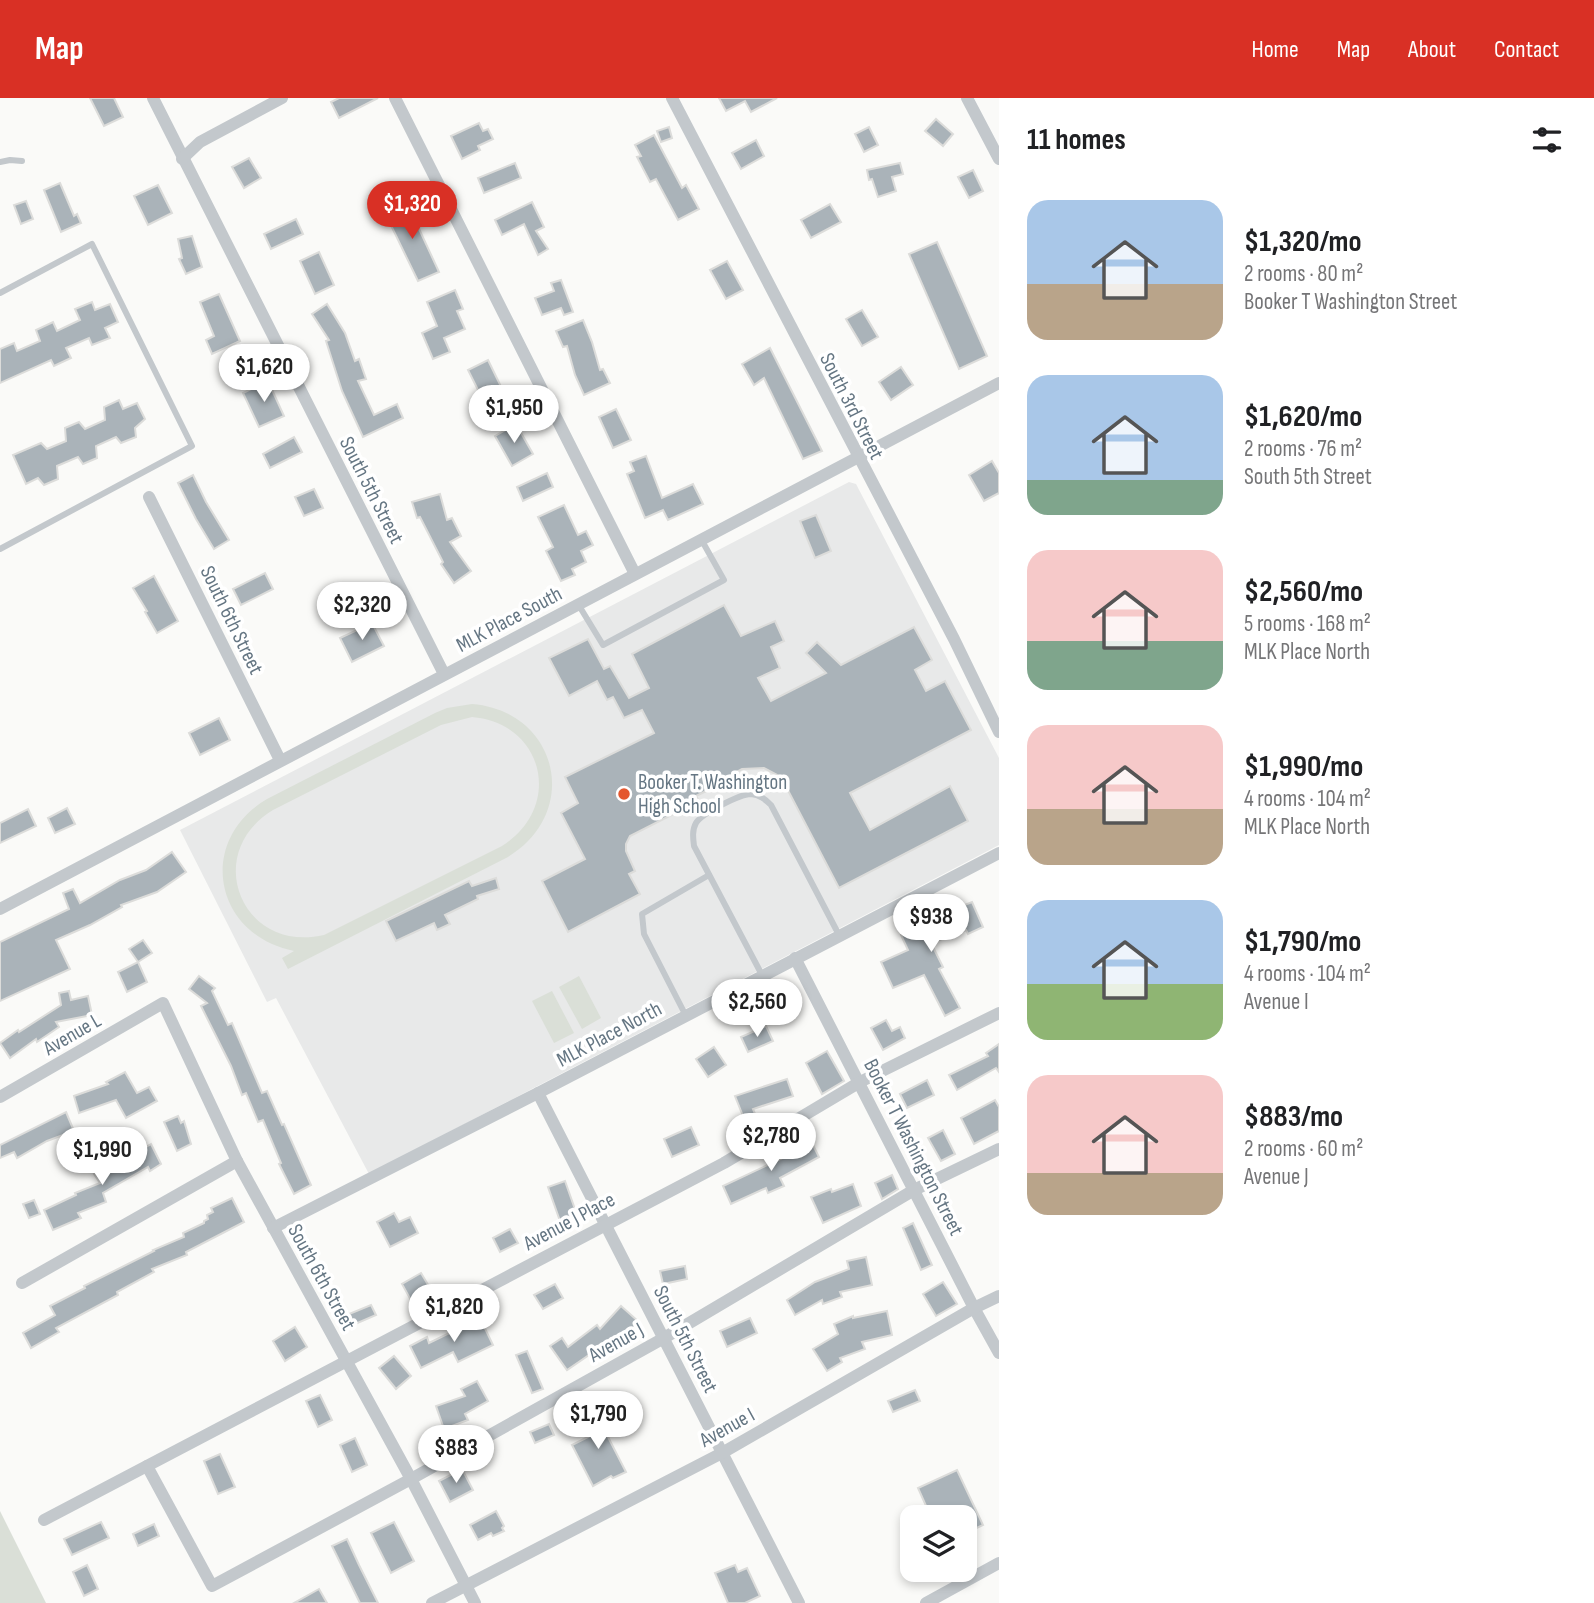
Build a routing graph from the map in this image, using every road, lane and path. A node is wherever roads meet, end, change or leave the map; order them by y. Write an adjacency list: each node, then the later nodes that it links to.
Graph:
1 (153, 98): 6 (street, South 5th Street)
2 (282, 98): 6 (street)
3 (395, 98): 16 (street)
4 (672, 98): 12 (street, South 3rd Street)
5 (967, 98): 7 (street)
6 (182, 159): 18 (street, South 5th Street)
7 (999, 159)
8 (0, 162): 9 (lane)
9 (22, 162)
10 (0, 293): 15 (lane)
11 (999, 383): 12 (street, MLK Place South)
12 (857, 457): 14 (street, MLK Place South); 19 (street, South 3rd Street)
13 (149, 497): 20 (street, South 6th Street)
14 (701, 539): 16 (street, MLK Place South); 17 (lane)
15 (0, 549)
16 (635, 574): 17 (street, MLK Place South)
17 (578, 604): 18 (street, MLK Place South)
18 (444, 674): 20 (street, MLK Place South)
19 (999, 732)
20 (280, 760): 23 (street, MLK Place South)
21 (999, 853): 24 (street, MLK Place North)
22 (709, 875): 24 (lane); 26 (lane); 29 (lane)
23 (0, 909)
24 (839, 936): 25 (street, MLK Place North)
25 (795, 958): 26 (street, MLK Place North); 30 (street, Booker T Washington Street)
26 (762, 976): 29 (street, MLK Place North)
27 (163, 1003): 32 (street, Avenue L); 34 (street, South 6th Street)
28 (999, 1013): 30 (street, Avenue J Place)
29 (686, 1016): 31 (street, MLK Place North)
30 (860, 1082): 35 (street, Booker T Washington Street); 36 (street, Avenue J Place)
31 (538, 1093): 36 (street, South 5th Street); 37 (street, MLK Place North)
32 (0, 1097)
33 (999, 1149): 35 (street, Avenue J)
34 (237, 1161): 37 (street, South 6th Street); 38 (street)
35 (914, 1190): 40 (street, Booker T Washington Street); 41 (street, Avenue J)
36 (606, 1223): 41 (street, South 5th Street); 43 (street, Avenue J Place)
37 (273, 1227): 43 (street, South 6th Street)
38 (22, 1283)
39 (999, 1296): 40 (street, Avenue I)
40 (974, 1308): 42 (street, Booker T Washington Street); 44 (street, Avenue I)
41 (664, 1338): 44 (street, South 5th Street); 46 (street, Avenue J)
42 (999, 1353)
43 (347, 1360): 45 (street, Avenue J Place); 46 (street, South 6th Street)
44 (722, 1453): 49 (street, Avenue I); 52 (street, South 5th Street)
45 (147, 1466): 46 (street, Avenue J); 47 (street, Avenue J Place)
46 (411, 1479): 49 (street, South 6th Street)
47 (44, 1520)
48 (999, 1563): 53 (street)
49 (466, 1586): 50 (street, Avenue I); 51 (street, South 6th Street)
50 (432, 1603)
51 (475, 1603)
52 (799, 1603)
53 (926, 1603)

